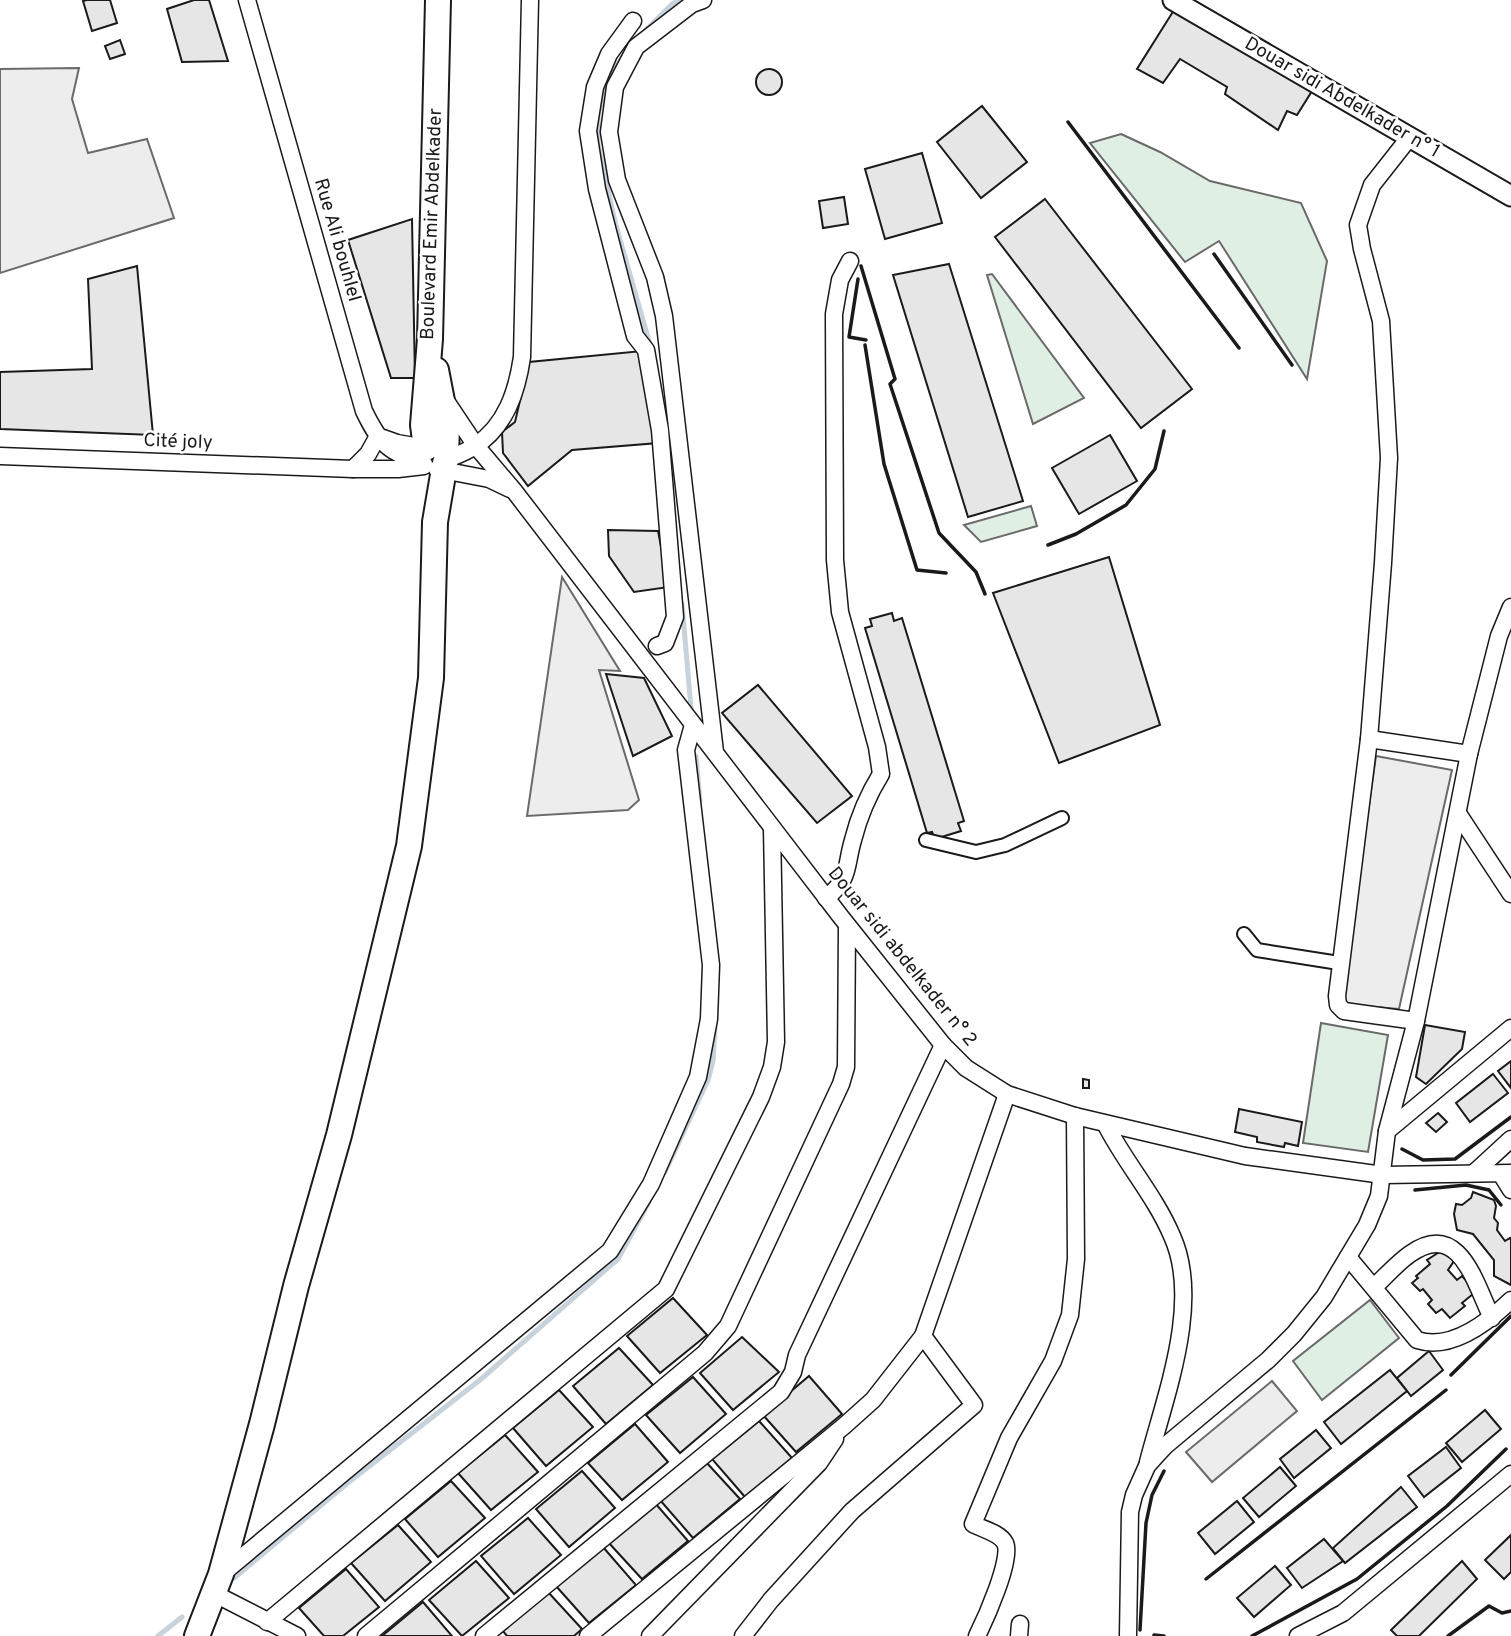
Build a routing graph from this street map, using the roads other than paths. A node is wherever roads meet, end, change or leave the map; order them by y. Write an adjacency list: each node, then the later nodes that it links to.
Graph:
1 (247, 0): 12 (street, Rue Ali bouhlel)
2 (438, 0): 10 (main road, Boulevard Emir Abdelkader)
3 (530, 0): 13 (street)
4 (703, 0): 22 (street)
5 (1173, 0): 7 (street, Douar sidi Abdelkader n° 1)
6 (633, 21): 19 (street)
7 (1409, 138): 8 (street, Douar sidi Abdelkader n° 1); 21 (street)
8 (1511, 196)
9 (850, 261): 29 (street)
10 (430, 339): 11 (main road); 15 (main road, Boulevard Emir Abdelkader)
11 (440, 392): 13 (street, Douar sidi abdelkader n° 2); 15 (main road)
12 (378, 436): 15 (street, Douar sidi abdelkader n° 2); 16 (street)
13 (476, 446): 15 (street); 17 (street, Douar sidi abdelkader n° 2)
14 (0, 456): 16 (street, Cité joly)
15 (436, 458): 16 (street, Cité joly); 17 (street, Douar sidi abdelkader n° 2); 53 (main road)
16 (354, 469)
17 (516, 492): 20 (street, Douar sidi abdelkader n° 2)
18 (1511, 607): 23 (street)
19 (657, 646)
20 (692, 725): 22 (street, Douar sidi abdelkader n° 2); 53 (street)
21 (1369, 739): 23 (street); 32 (street)
22 (715, 752): 26 (street, Douar sidi abdelkader n° 2)
23 (1469, 754): 24 (street)
24 (1459, 815): 28 (street); 33 (street)
25 (1062, 818): 27 (street)
26 (772, 828): 29 (street, Douar sidi abdelkader n° 2); 54 (street)
27 (926, 840)
28 (1511, 894)
29 (827, 898): 30 (street, Douar sidi abdelkader n° 2)
30 (847, 925): 35 (street, Douar sidi abdelkader n° 2); 57 (street)
31 (1244, 934): 32 (street)
32 (1339, 963): 33 (street)
33 (1416, 1021): 39 (street)
34 (1511, 1028): 39 (street)
35 (943, 1045): 36 (street, Douar sidi abdelkader n° 2); 58 (street)
36 (1007, 1094): 37 (street, Douar sidi abdelkader n° 2); 49 (street)
37 (1075, 1116): 38 (street, Douar sidi abdelkader n° 2); 62 (street)
38 (1106, 1125): 43 (street, Douar sidi abdelkader n° 2); 51 (street)
39 (1387, 1131): 43 (street)
40 (1511, 1139): 41 (street)
41 (1474, 1173): 42 (street, Douar sidi abdelkader n° 2); 43 (street, Douar sidi abdelkader n° 2)
42 (1506, 1174): 44 (street)
43 (1383, 1175): 45 (street)
44 (1511, 1190)
45 (1348, 1257): 46 (street); 51 (street)
46 (1374, 1287): 48 (street); 48 (street)
47 (1511, 1300): 48 (street)
48 (1492, 1318)
49 (923, 1336): 50 (street); 61 (street)
50 (844, 1426): 59 (street); 60 (street)
51 (1147, 1466): 63 (street)
52 (1511, 1474): 64 (street)
53 (217, 1584): 54 (street); 55 (main road)
54 (267, 1622): 56 (street)
55 (197, 1636)
56 (297, 1636)
57 (366, 1636)
58 (484, 1636)
59 (588, 1636)
60 (649, 1636)
61 (743, 1636)
62 (977, 1636)
63 (1128, 1636)
64 (1298, 1636)

